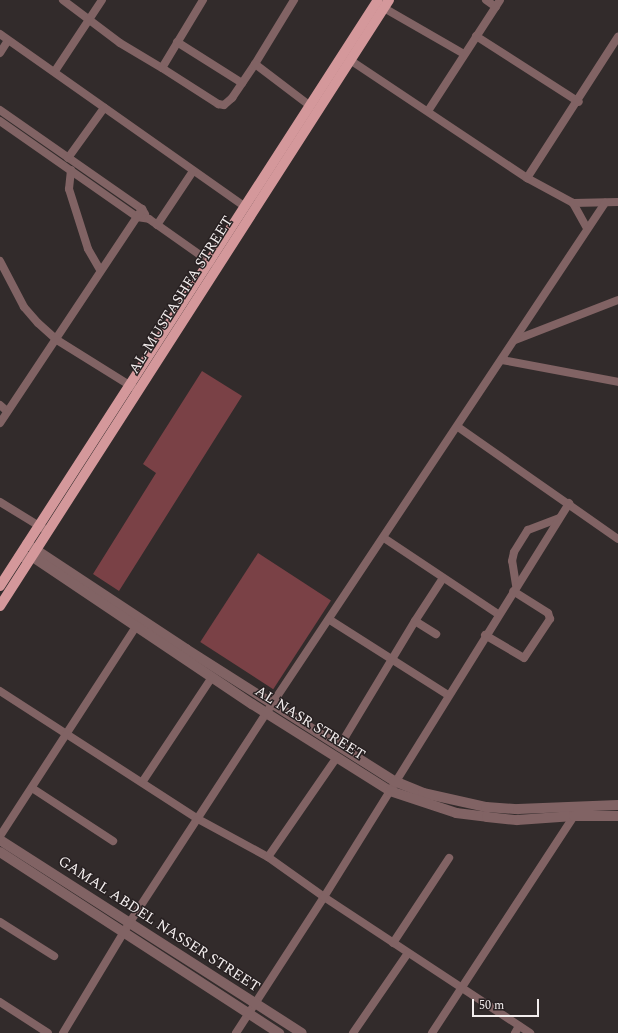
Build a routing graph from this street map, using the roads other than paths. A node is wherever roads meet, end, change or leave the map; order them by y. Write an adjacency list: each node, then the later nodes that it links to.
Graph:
1 (63, 0): 8 (street)
2 (102, 0): 8 (street)
3 (203, 0): 13 (street)
4 (294, 0): 17 (street)
5 (486, 0): 7 (street)
6 (383, 3): 15 (street); 16 (main road, AL-MUSTASHFA STREET); 22 (main road, AL-MUSTASHFA STREET)
7 (498, 3): 10 (street)
8 (88, 20): 18 (street); 19 (street)
9 (0, 34): 12 (street)
10 (476, 36): 15 (street); 21 (street)
11 (618, 36): 21 (street)
12 (8, 40): 14 (street); 19 (street)
13 (176, 42): 18 (street); 20 (street)
14 (0, 53)
15 (464, 54): 25 (street)
16 (350, 60): 25 (street); 48 (main road, AL-MUSTASHFA STREET)
17 (255, 64): 20 (street); 22 (street)
18 (162, 68): 20 (street)
19 (55, 71): 23 (street)
20 (242, 83)
21 (579, 102): 30 (street)
22 (309, 105): 34 (main road, AL-MUSTASHFA STREET)
23 (104, 108): 27 (street); 29 (street)
24 (0, 110): 27 (street)
25 (428, 111): 30 (street)
26 (0, 121): 28 (street)
27 (68, 158): 35 (street)
28 (71, 170): 36 (street); 42 (street)
29 (193, 172): 34 (street); 38 (street)
30 (528, 178): 32 (street)
31 (618, 202): 33 (street)
32 (573, 203): 33 (street); 39 (street)
33 (605, 203): 39 (street)
34 (244, 206): 41 (main road, AL-MUSTASHFA STREET)
35 (142, 209): 36 (street); 37 (street)
36 (137, 217): 37 (street); 42 (street)
37 (149, 219): 38 (street)
38 (157, 225): 41 (street)
39 (587, 228): 45 (street)
40 (0, 261): 44 (street)
41 (210, 262): 48 (main road, AL-MUSTASHFA STREET)
42 (100, 270): 44 (street)
43 (618, 300): 45 (street)
44 (57, 340): 48 (street); 50 (street)
45 (515, 340): 46 (street)
46 (502, 360): 47 (street); 52 (street)
47 (618, 382)
48 (134, 388): 56 (main road, AL-MUSTASHFA STREET)
49 (0, 405): 50 (street)
50 (7, 411): 51 (street)
51 (0, 423)
52 (458, 427): 54 (street); 57 (street)
53 (0, 502): 56 (street)
54 (568, 503): 55 (street); 58 (street)
55 (559, 518): 64 (street); 64 (street)
56 (43, 529): 59 (main road, AL-MUSTASHFA STREET); 60 (main road, AL-MUSTASHFA STREET)
57 (384, 538): 62 (street); 67 (street)
58 (618, 539)
59 (27, 544): 60 (street, AL NASR STREET); 61 (main road, AL-MUSTASHFA STREET)
60 (35, 553): 61 (street); 65 (main road, AL-MUSTASHFA STREET); 69 (street, AL NASR STREET); 72 (street, AL NASR STREET)
61 (19, 557): 63 (main road, AL-MUSTASHFA STREET)
62 (443, 578): 66 (street); 68 (street)
63 (0, 586)
64 (515, 588): 66 (street); 71 (street)
65 (0, 606)
66 (498, 614): 71 (street)
67 (330, 620): 73 (street); 77 (street)
68 (416, 621): 70 (street); 73 (street)
69 (137, 626): 72 (street, AL NASR STREET); 79 (street)
70 (436, 634)
71 (485, 635): 76 (street)
72 (183, 653): 74 (street, AL NASR STREET); 77 (street, AL NASR STREET)
73 (392, 660): 76 (street); 80 (street)
74 (212, 677): 78 (street, AL NASR STREET); 82 (street)
75 (0, 691): 79 (street)
76 (448, 695): 83 (street)
77 (272, 704): 78 (street); 80 (street, AL NASR STREET)
78 (266, 713): 81 (street, AL NASR STREET); 89 (street)
79 (67, 733): 82 (street); 84 (street)
80 (339, 747): 83 (street, AL NASR STREET)
81 (337, 757): 85 (street, AL NASR STREET); 94 (street)
82 (143, 781): 89 (street)
83 (394, 781): 85 (street); 86 (street, AL NASR STREET)
84 (32, 788): 90 (street); 92 (street)
85 (390, 791): 87 (street, AL NASR STREET); 96 (street)
86 (618, 805)
87 (574, 816): 88 (street, AL NASR STREET); 103 (street)
88 (618, 816)
89 (198, 819): 94 (street); 98 (street)
90 (0, 836)
91 (0, 840): 98 (street, GAMAL ABDEL NASSER STREET)
92 (113, 842)
93 (0, 852): 99 (street)
94 (268, 857): 96 (street)
95 (449, 858): 100 (street)
96 (324, 897): 100 (street); 105 (street)
97 (0, 922): 102 (street)
98 (130, 922): 99 (street); 105 (street, GAMAL ABDEL NASSER STREET)
99 (125, 932): 106 (street); 109 (street)
100 (393, 943): 101 (street)
101 (408, 953): 103 (street); 113 (street)
102 (54, 956)
103 (462, 986): 107 (street); 114 (street)
104 (0, 1002): 108 (street)
105 (255, 1003): 106 (street); 112 (street, GAMAL ABDEL NASSER STREET)
106 (249, 1013): 110 (street); 111 (street)
107 (517, 1030): 115 (street)
108 (48, 1033)
109 (63, 1033)
110 (236, 1033)
111 (279, 1033)
112 (302, 1033)
113 (353, 1033)
114 (432, 1033)
115 (530, 1033)

